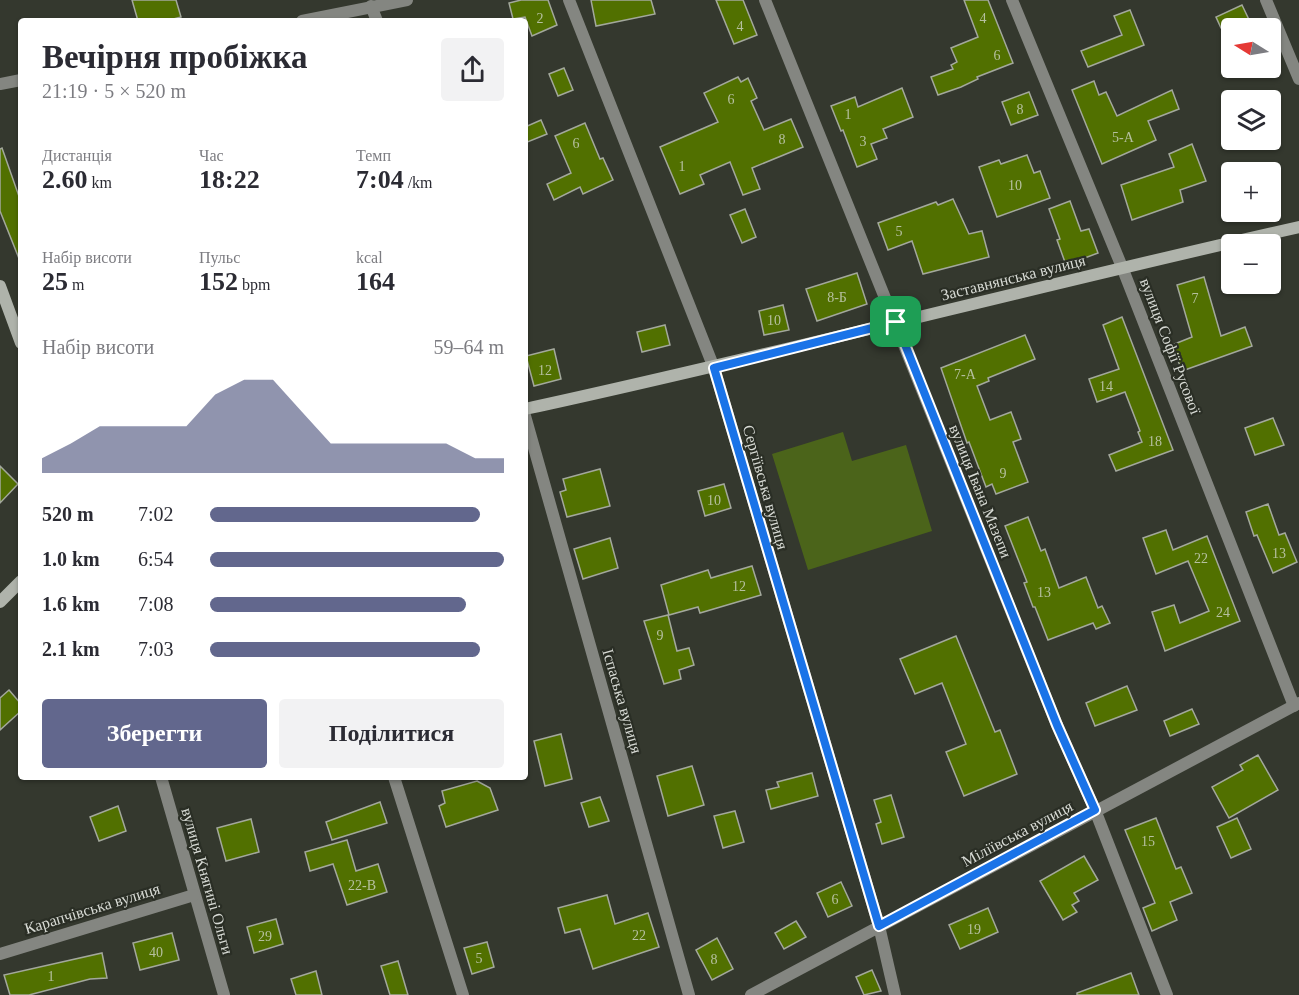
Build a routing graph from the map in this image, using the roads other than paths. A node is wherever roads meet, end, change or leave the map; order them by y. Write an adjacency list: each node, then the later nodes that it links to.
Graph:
1 (407, 0): 6 (street)
2 (568, 0): 17 (street, Сергіївська вулиця)
3 (765, 0): 15 (street, вулиця Івана Мазепи)
4 (1012, 0): 13 (street, вулиця Софії Русової)
5 (1266, 0): 9 (street)
6 (371, 6): 7 (street); 8 (street)
7 (316, 18)
8 (376, 18)
9 (1299, 79)
10 (18, 81): 11 (street)
11 (0, 84)
12 (1299, 227): 13 (street, Заставнянська вулиця)
13 (1122, 267): 15 (street, Заставнянська вулиця); 22 (street, вулиця Софії Русової)
14 (0, 286): 16 (street)
15 (896, 322): 17 (street, Заставнянська вулиця); 25 (street, вулиця Івана Мазепи)
16 (18, 335)
17 (714, 368): 18 (street, Заставнянська вулиця); 27 (street, Сергіївська вулиця)
18 (528, 408)
19 (528, 427): 31 (street, Іспаська вулиця)
20 (18, 584): 21 (street)
21 (0, 602)
22 (1296, 705): 25 (street, Міліївська вулиця)
23 (162, 780): 26 (street, вулиця Княгині Ольги)
24 (395, 780): 30 (street)
25 (1095, 810): 27 (street, Міліївська вулиця); 34 (street, вулиця Івана Мазепи)
26 (194, 894): 28 (street, Карапчівська вулиця); 29 (street, вулиця Княгині Ольги)
27 (879, 926): 32 (street, Міліївська вулиця); 33 (street, Сергіївська вулиця)
28 (0, 954)
29 (224, 995)
30 (463, 995)
31 (689, 995)
32 (751, 995)
33 (895, 995)
34 (1167, 995)

